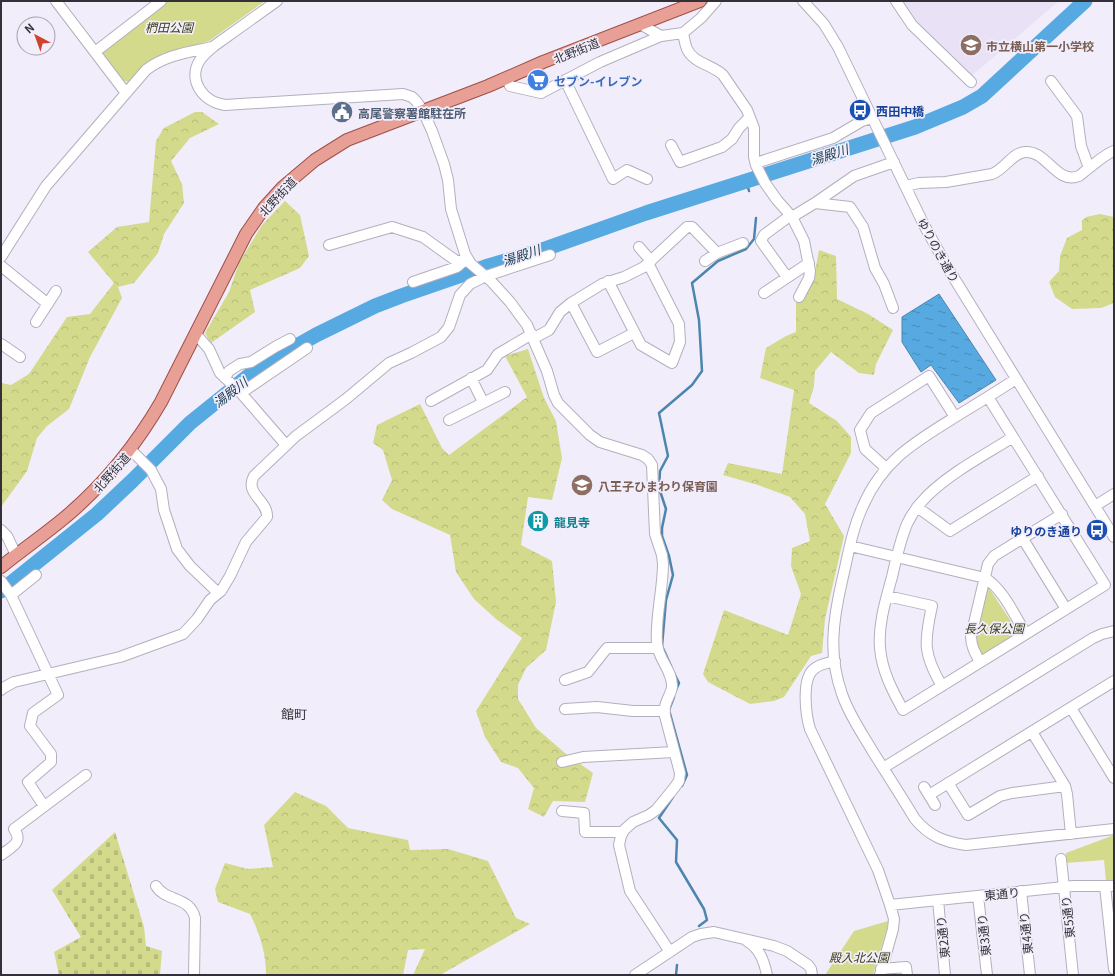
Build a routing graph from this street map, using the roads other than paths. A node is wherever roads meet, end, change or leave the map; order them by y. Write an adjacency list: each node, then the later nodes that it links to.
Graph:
1 (56, 1): 12 (street)
2 (161, 1): 12 (street)
3 (277, 1): 11 (street)
4 (700, 1): 8 (main road, 北野街道)
5 (716, 1): 9 (street)
6 (803, 1): 19 (street)
7 (896, 1): 16 (street)
8 (640, 24): 10 (street); 13 (main road, 北野街道)
9 (683, 33): 10 (street); 20 (street)
10 (661, 36): 14 (street)
11 (214, 46): 17 (street); 18 (street)
12 (95, 52): 17 (street)
13 (507, 78): 14 (street); 18 (main road, 北野街道)
14 (565, 80): 26 (street)
15 (1051, 81): 25 (street)
16 (971, 82)
17 (126, 93): 35 (street)
18 (423, 111): 37 (street); 52 (main road, 北野街道)
19 (872, 117): 23 (street, ゆりのき通り); 24 (street)
20 (749, 118): 21 (street); 24 (street)
21 (671, 145)
22 (1114, 151): 25 (street)
23 (894, 162): 27 (street, ゆりのき通り); 28 (street)
24 (756, 164): 29 (street)
25 (1089, 168): 27 (street)
26 (647, 179)
27 (905, 186): 60 (street, ゆりのき通り)
28 (815, 203): 29 (street); 50 (street)
29 (792, 216): 39 (street); 42 (street)
30 (743, 243): 33 (street)
31 (329, 245): 37 (street)
32 (639, 247): 38 (street)
33 (716, 253): 36 (street); 38 (street)
34 (550, 255): 41 (street)
35 (1, 257)
36 (705, 261)
37 (468, 262): 41 (street); 43 (street)
38 (650, 262): 44 (street); 53 (street)
39 (809, 263): 42 (street); 47 (street)
40 (1, 266): 49 (street)
41 (484, 275): 54 (street); 70 (street)
42 (786, 278): 46 (street)
43 (413, 282)
44 (608, 282): 48 (street); 53 (street)
45 (56, 291): 49 (street)
46 (764, 293)
47 (798, 297)
48 (571, 303): 53 (street); 54 (street)
49 (48, 304): 51 (street)
50 (893, 308)
51 (36, 322)
52 (195, 333): 61 (street); 71 (main road, 北野街道)
53 (634, 333)
54 (533, 336): 59 (street); 94 (street)
55 (290, 339): 61 (street)
56 (1, 344): 58 (street)
57 (308, 348): 63 (street)
58 (20, 357)
59 (471, 378): 65 (street); 66 (street)
60 (1016, 379): 64 (street); 75 (street, ゆりのき通り)
61 (226, 380): 63 (street)
62 (505, 392): 66 (street)
63 (240, 393): 70 (street)
64 (988, 397): 67 (street); 69 (street)
65 (431, 401)
66 (483, 402): 68 (street)
67 (955, 417): 72 (street); 72 (street)
68 (449, 420)
69 (1014, 437): 73 (street); 76 (street)
70 (286, 445): 88 (street)
71 (130, 449): 82 (main road, 北野街道); 88 (street)
72 (886, 468): 81 (street)
73 (1038, 476): 76 (street); 77 (street)
74 (1114, 494): 75 (street)
75 (1095, 506): 79 (street, ゆりのき通り)
76 (917, 507): 83 (street)
77 (1062, 514): 80 (street); 91 (street)
78 (1, 530): 82 (street)
79 (1114, 537)
80 (1023, 538): 86 (street); 91 (street)
81 (850, 546): 83 (street); 95 (street)
82 (16, 555): 84 (main road, 北野街道)
83 (897, 556): 86 (street); 90 (street)
84 (1, 567)
85 (36, 575): 89 (street)
86 (985, 578): 93 (street); 96 (street)
87 (1, 581): 89 (street)
88 (221, 591): 97 (street)
89 (11, 594): 97 (street)
90 (887, 596): 100 (street); 100 (street)
91 (1066, 609): 93 (street)
92 (1114, 631): 108 (street)
93 (1026, 634): 96 (street)
94 (658, 648): 98 (street); 104 (street)
95 (834, 661): 108 (street); 127 (street)
96 (980, 662): 100 (street)
97 (48, 674): 101 (street); 114 (street)
98 (565, 680)
99 (1113, 684): 102 (street)
100 (942, 686)
101 (1, 690)
102 (1071, 708): 105 (street); 110 (street)
103 (565, 709): 104 (street)
104 (665, 711): 106 (street)
105 (1032, 732): 111 (street); 112 (street)
106 (674, 752): 107 (street); 117 (street)
107 (562, 762)
108 (883, 768): 118 (street)
109 (86, 775): 114 (street)
110 (1114, 778)
111 (948, 783): 112 (street); 113 (street)
112 (1064, 786): 118 (street)
113 (935, 805)
114 (44, 806): 119 (street)
115 (562, 811): 117 (street)
116 (1114, 829): 118 (street)
117 (623, 832): 129 (street)
118 (1071, 834)
119 (1, 854)
120 (1061, 859): 123 (street, 東5通り)
121 (156, 886): 132 (street)
122 (1110, 886): 123 (street, 東通り); 130 (street)
123 (1064, 887): 124 (street, 東通り); 140 (street, 東5通り)
124 (1021, 891): 125 (street, 東通り); 139 (street, 東4通り)
125 (978, 896): 126 (street, 東通り); 138 (street, 東3通り)
126 (938, 900): 127 (street, 東通り); 137 (street, 東2通り)
127 (890, 904): 131 (street)
128 (742, 938): 129 (street); 134 (street); 135 (street)
129 (670, 952): 133 (street)
130 (1114, 969)
131 (880, 972): 136 (street)
132 (194, 975)
133 (635, 975)
134 (767, 975)
135 (812, 975)
136 (907, 975)
137 (946, 975)
138 (987, 975)
139 (1030, 975)
140 (1073, 975)

